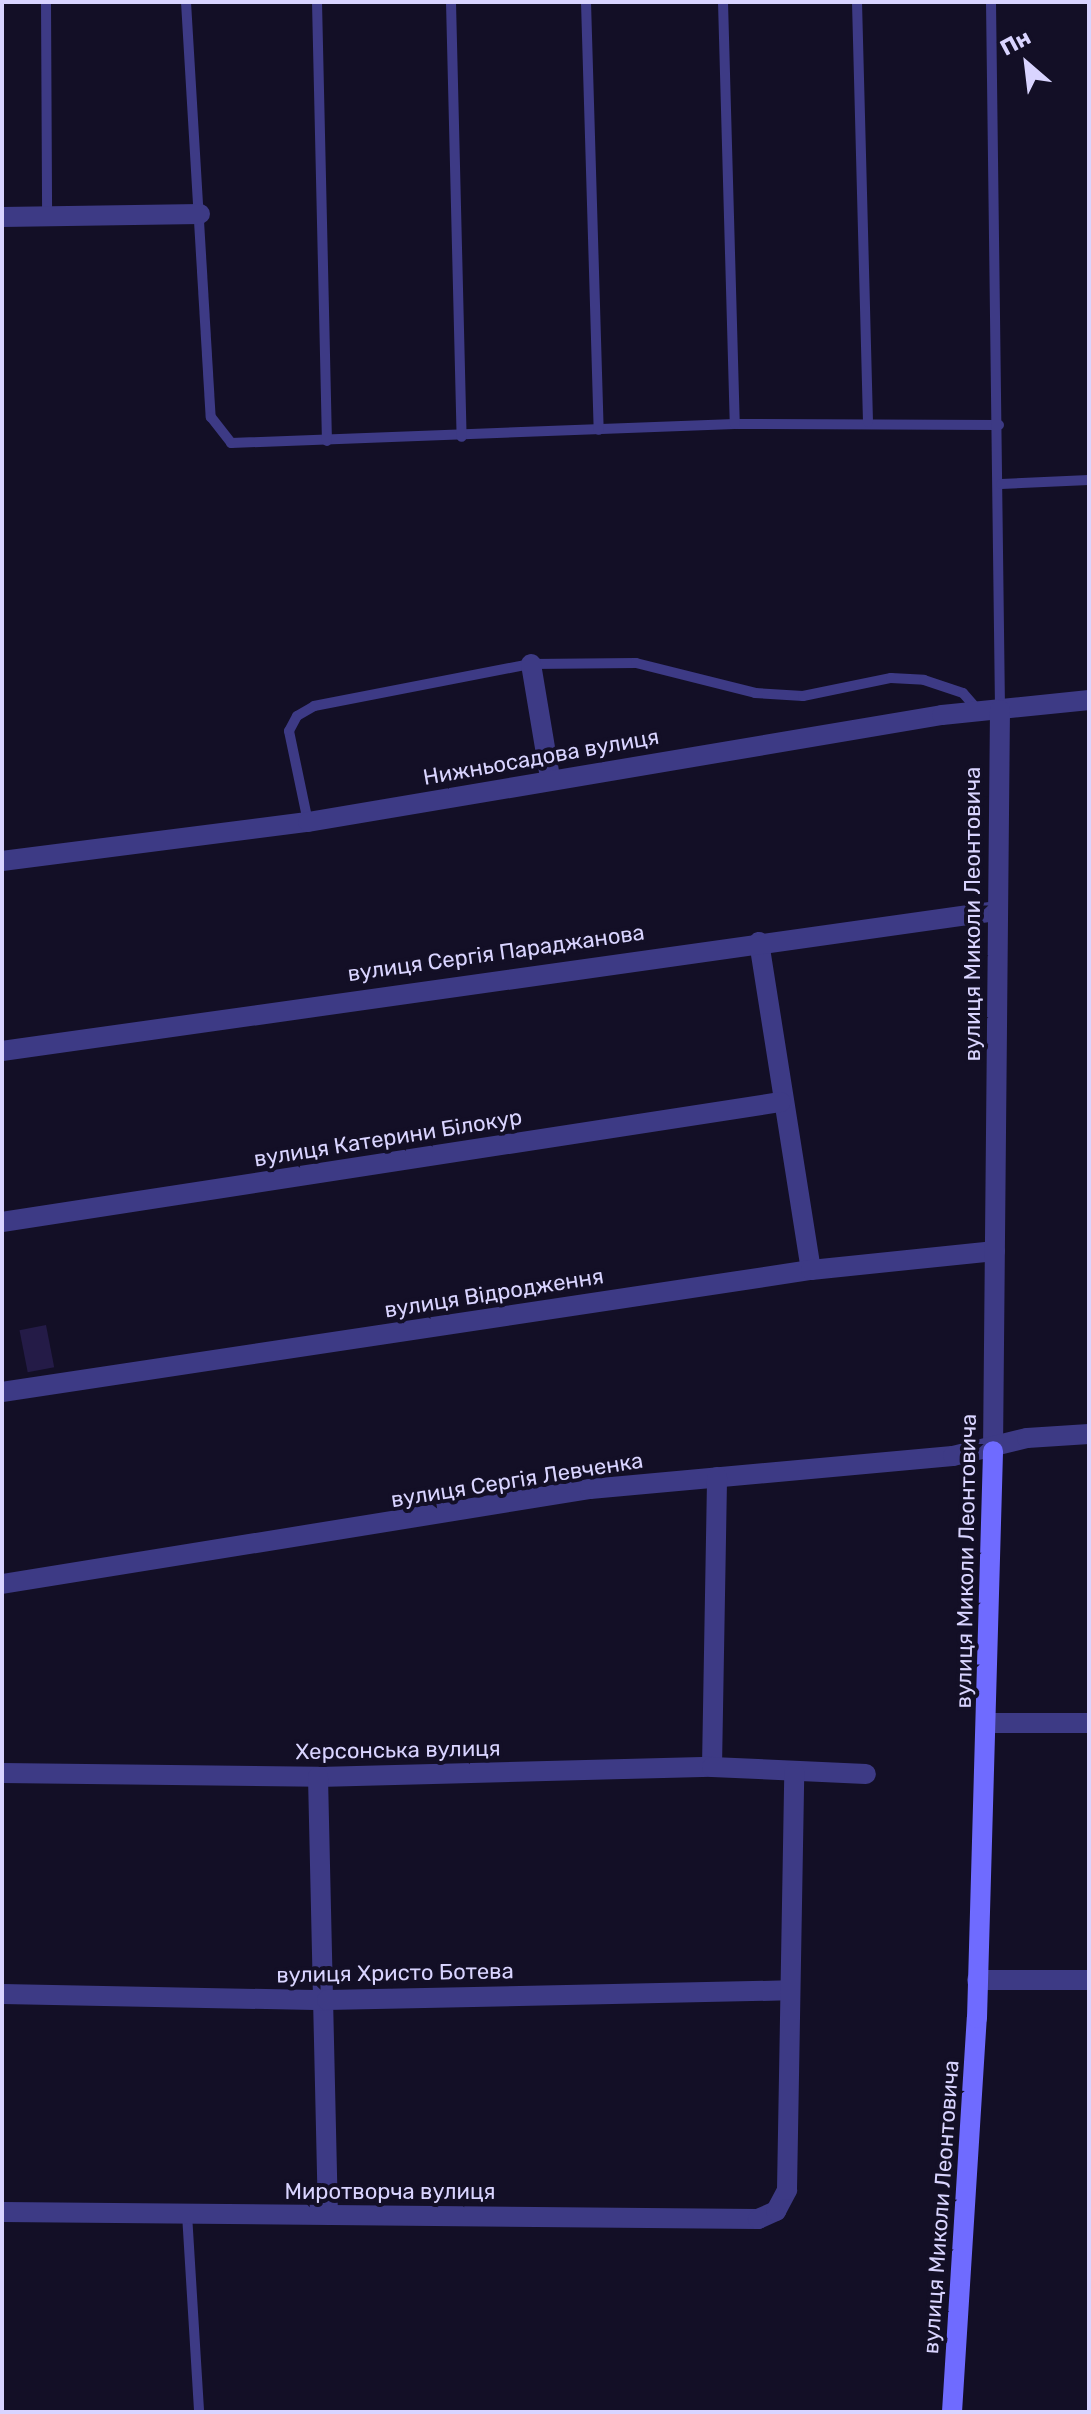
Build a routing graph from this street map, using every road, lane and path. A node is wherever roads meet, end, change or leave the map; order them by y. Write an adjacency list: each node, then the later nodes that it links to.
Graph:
1 (46, 2): 10 (lane)
2 (186, 2): 9 (lane)
3 (317, 2): 17 (lane)
4 (451, 2): 16 (lane)
5 (586, 2): 15 (lane)
6 (723, 2): 13 (lane)
7 (857, 2): 12 (lane)
8 (991, 2): 14 (lane)
9 (200, 214): 10 (street); 17 (lane)
10 (47, 216): 11 (street)
11 (2, 217)
12 (868, 422): 13 (lane); 14 (lane)
13 (735, 424): 15 (lane)
14 (999, 425): 19 (lane)
15 (599, 430): 16 (lane)
16 (462, 437): 17 (lane)
17 (327, 441)
18 (1089, 480): 19 (lane)
19 (1001, 484): 22 (lane)
20 (531, 664): 23 (lane); 24 (street); 25 (lane)
21 (1089, 700): 22 (street, Нижньосадова вулиця)
22 (1000, 710): 23 (street, Нижньосадова вулиця); 27 (street, вулиця Миколи Леонтовича)
23 (979, 712): 24 (street, Нижньосадова вулиця)
24 (550, 778): 25 (street, Нижньосадова вулиця)
25 (308, 822): 26 (street, Нижньосадова вулиця)
26 (2, 861)
27 (997, 911): 28 (street, вулиця Сергія Параджанова); 32 (street, вулиця Миколи Леонтовича)
28 (759, 942): 29 (street, вулиця Сергія Параджанова); 30 (street)
29 (2, 1051)
30 (781, 1102): 31 (street, вулиця Катерини Білокур); 33 (street)
31 (2, 1222)
32 (995, 1251): 33 (street, вулиця Відродження); 36 (street, вулиця Миколи Леонтовича)
33 (811, 1270): 34 (street, вулиця Відродження)
34 (2, 1392)
35 (1089, 1434): 36 (street, вулиця Сергія Левченка)
36 (993, 1451): 37 (street, вулиця Сергія Левченка); 39 (street, вулиця Миколи Леонтовича)
37 (717, 1477): 38 (street, вулиця Сергія Левченка); 41 (street)
38 (2, 1584)
39 (987, 1723): 40 (street); 46 (street, вулиця Миколи Леонтовича)
40 (1089, 1723)
41 (712, 1767): 42 (street, Херсонська вулиця); 45 (street, Херсонська вулиця)
42 (794, 1772): 44 (street, Херсонська вулиця); 48 (street)
43 (2, 1773): 45 (street, Херсонська вулиця)
44 (866, 1774)
45 (318, 1777): 50 (street)
46 (977, 1980): 47 (street); 55 (street, вулиця Миколи Леонтовича)
47 (1089, 1980)
48 (788, 1990): 50 (street, вулиця Христо Ботева); 53 (street, Миротворча вулиця)
49 (2, 1994): 50 (street, вулиця Христо Ботева)
50 (327, 2000): 53 (street)
51 (2, 2212): 52 (street, Миротворча вулиця)
52 (187, 2214): 53 (street, Миротворча вулиця); 54 (lane)
53 (328, 2215)
54 (199, 2412)
55 (952, 2412)

